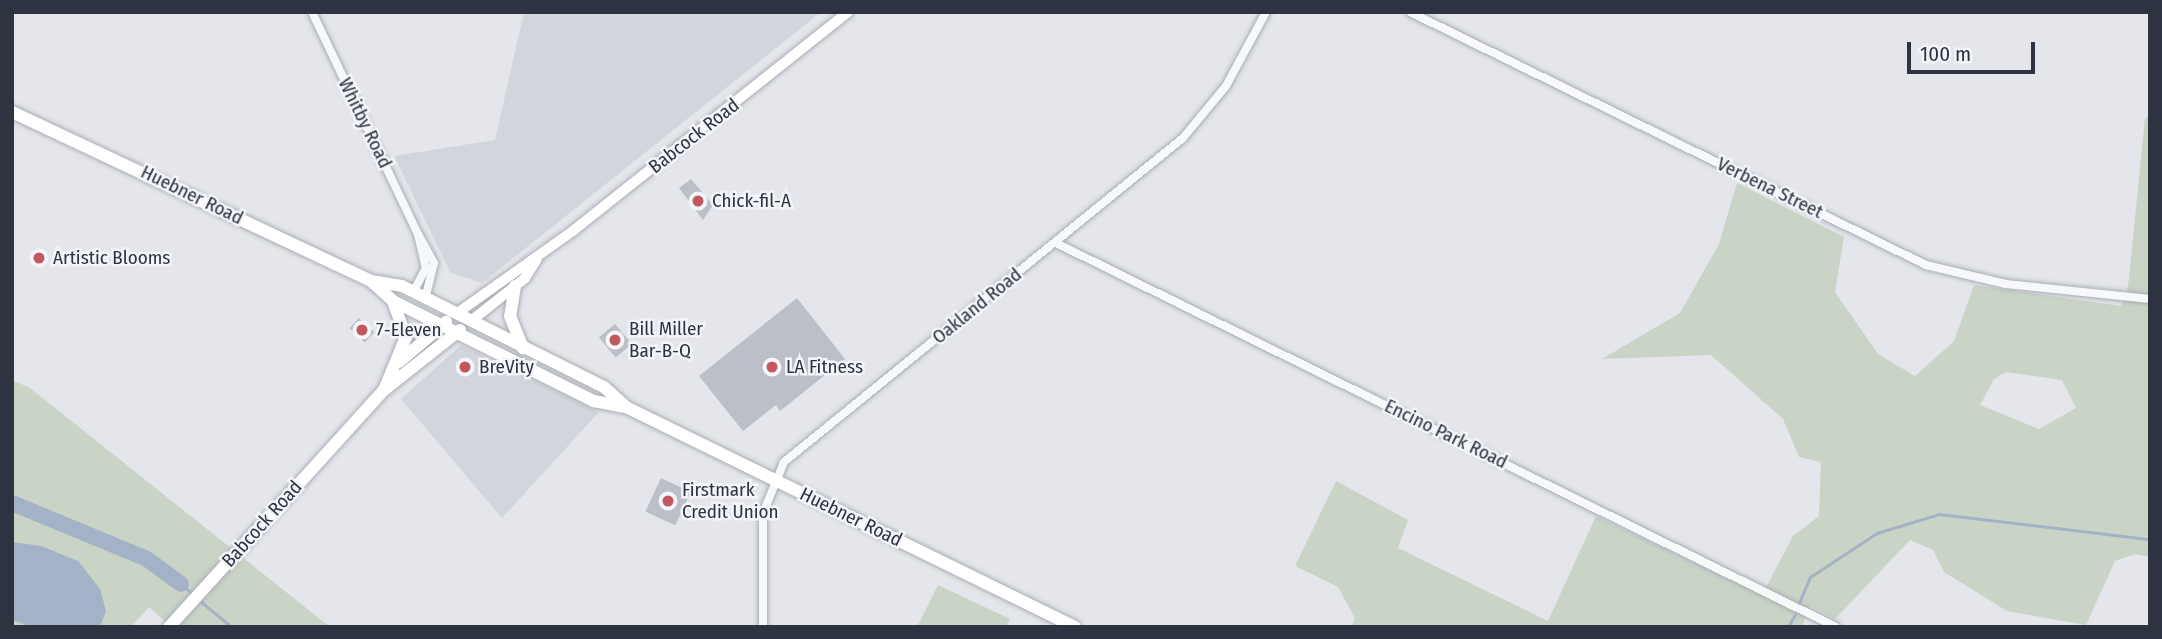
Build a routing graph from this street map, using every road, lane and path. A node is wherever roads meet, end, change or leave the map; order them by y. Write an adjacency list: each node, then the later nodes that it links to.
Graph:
1 (312, 12): 6 (street, Whitby Road)
2 (848, 12): 8 (main road, Babcock Road)
3 (1266, 12): 7 (street, Oakland Road)
4 (1410, 12): 12 (street, Verbena Street)
5 (12, 113): 9 (main road, Huebner Road)
6 (418, 234): 11 (street, Whitby Road); 11 (street, Whitby Road)
7 (1056, 243): 22 (street, Oakland Road); 26 (street, Encino Park Road)
8 (538, 257): 10 (main road, Babcock Road); 14 (main road, Babcock Road)
9 (371, 281): 11 (main road, Huebner Road); 13 (main road, Huebner Road)
10 (515, 286): 15 (main road, Babcock Road); 18 (main road)
11 (419, 295): 14 (main road, Huebner Road)
12 (2150, 299)
13 (393, 301): 16 (main road, Huebner Road); 19 (main road)
14 (456, 314): 15 (main road, Huebner Road); 16 (main road, Babcock Road)
15 (471, 321): 17 (main road, Babcock Road); 18 (main road, Huebner Road)
16 (442, 326): 17 (main road, Huebner Road); 19 (main road, Babcock Road)
17 (456, 333): 20 (main road, Babcock Road); 21 (main road, Huebner Road)
18 (523, 348): 21 (main road, Huebner Road)
19 (394, 367): 20 (main road, Babcock Road)
20 (384, 390): 23 (main road, Babcock Road)
21 (625, 407): 22 (main road, Huebner Road)
22 (774, 479): 24 (street, Oakland Road); 25 (main road, Huebner Road)
23 (169, 627)
24 (763, 627)
25 (1075, 627)
26 (1836, 627)

